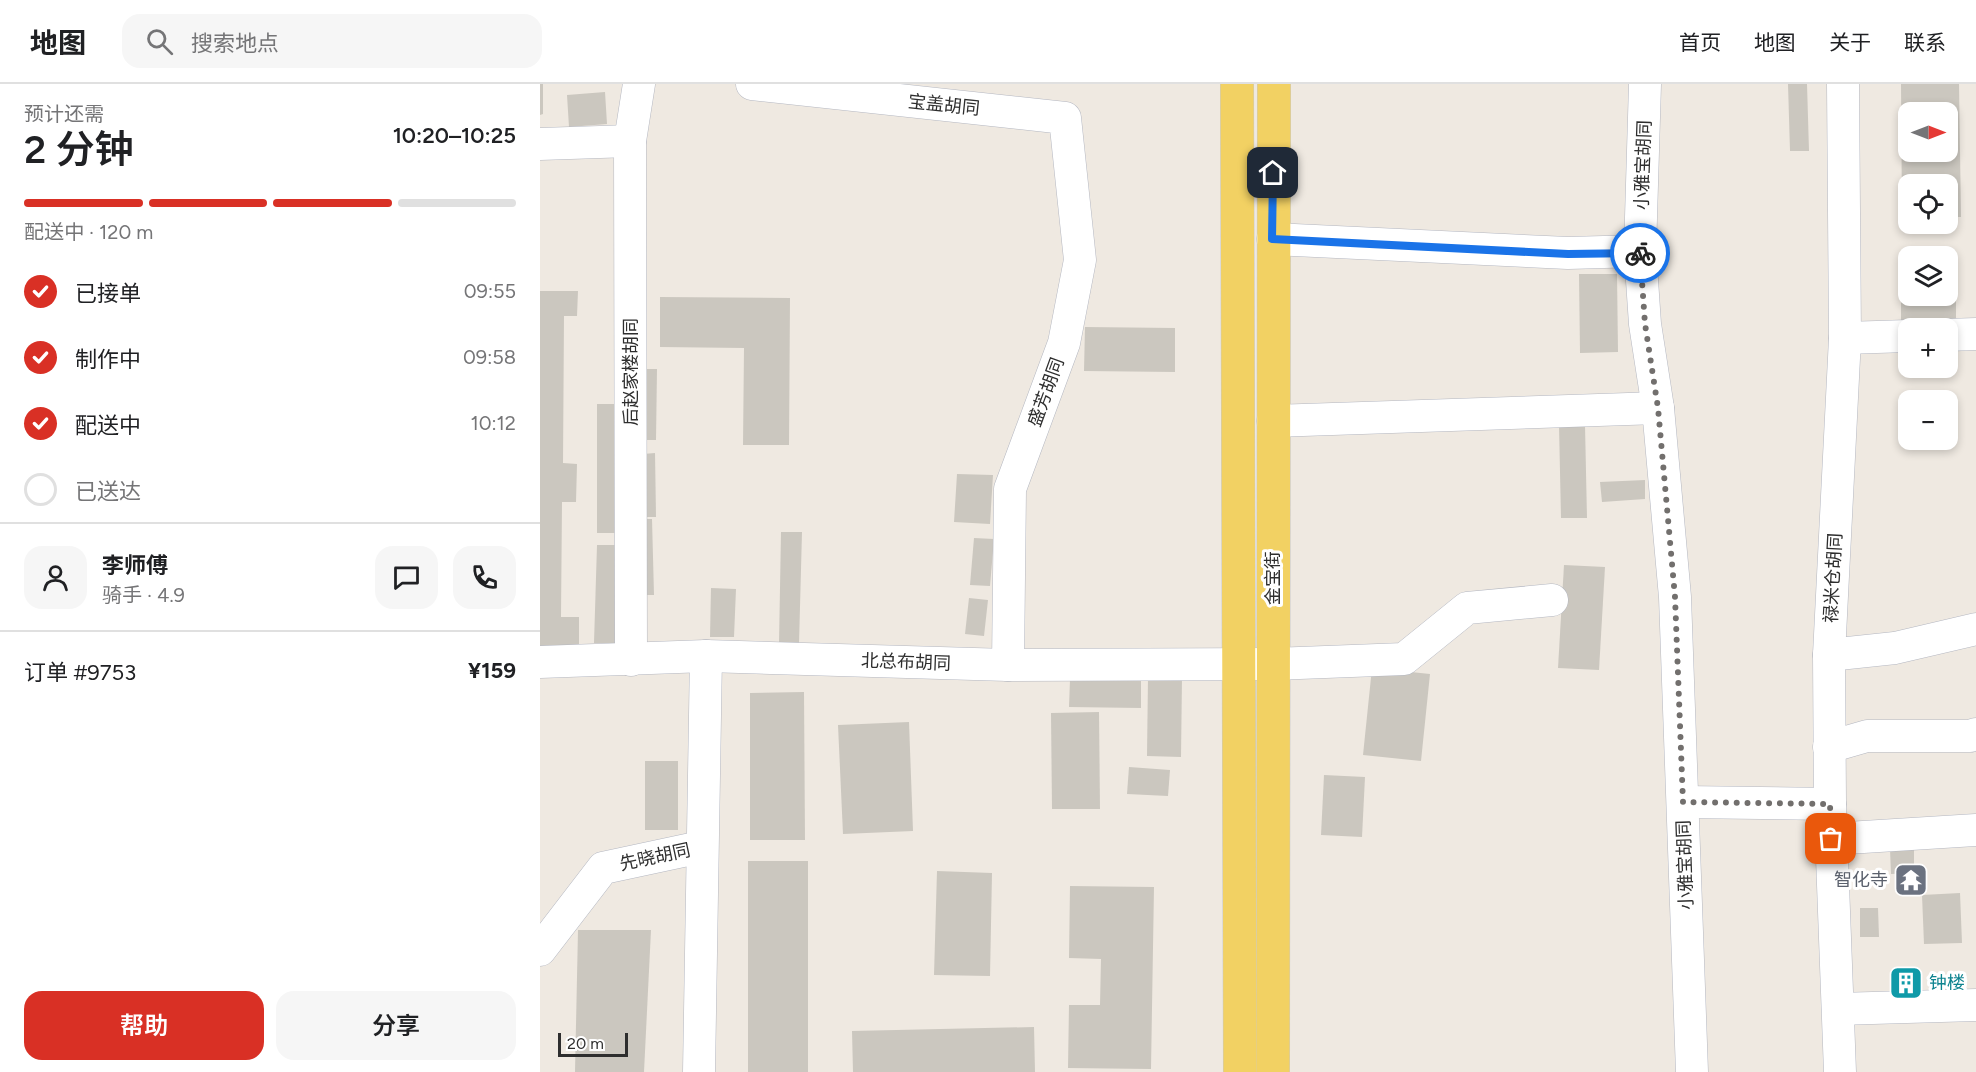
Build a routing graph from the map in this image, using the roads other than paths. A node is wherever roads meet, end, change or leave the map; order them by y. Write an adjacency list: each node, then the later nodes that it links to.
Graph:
1 (639, 84): 8 (street, 后赵家楼胡同)
2 (752, 84): 7 (street, 宝盖胡同)
3 (1237, 84): 24 (main road, 金宝街)
4 (1274, 84): 10 (main road, 金宝街)
5 (1645, 84): 11 (street, 小雅宝胡同)
6 (1843, 84): 15 (street, 禄米仓胡同)
7 (1065, 118): 26 (street, 盛芳胡同)
8 (630, 141): 9 (street); 22 (street, 后赵家楼胡同)
9 (540, 144)
10 (1272, 239): 11 (street); 17 (main road, 金宝街)
11 (1640, 251): 16 (street, 小雅宝胡同)
12 (1976, 334): 13 (street)
13 (1958, 335)
14 (1898, 336): 15 (street)
15 (1845, 338): 20 (street, 禄米仓胡同)
16 (1658, 408): 17 (street); 29 (street, 小雅宝胡同)
17 (1272, 421): 25 (main road, 金宝街)
18 (1552, 600): 25 (street, 北总布胡同)
19 (1976, 629): 20 (street)
20 (1829, 655): 28 (street, 禄米仓胡同)
21 (706, 656): 22 (street, 北总布胡同); 26 (street, 北总布胡同); 33 (street)
22 (631, 660): 23 (street, 北总布胡同)
23 (540, 662)
24 (1239, 664): 25 (street, 北总布胡同); 26 (street, 北总布胡同); 38 (main road, 金宝街)
25 (1273, 664): 39 (main road, 金宝街)
26 (1008, 665)
27 (1976, 734): 28 (street)
28 (1829, 747): 30 (street, 禄米仓胡同)
29 (1683, 802): 30 (street); 40 (street, 小雅宝胡同)
30 (1830, 804): 32 (street, 禄米仓胡同)
31 (1976, 830): 32 (street)
32 (1831, 839): 36 (street, 禄米仓胡同)
33 (701, 847): 34 (street, 先晓胡同); 37 (street)
34 (540, 950)
35 (1976, 1005): 36 (street)
36 (1838, 1009): 41 (street, 禄米仓胡同)
37 (699, 1072)
38 (1240, 1072)
39 (1273, 1072)
40 (1692, 1072)
41 (1840, 1072)

